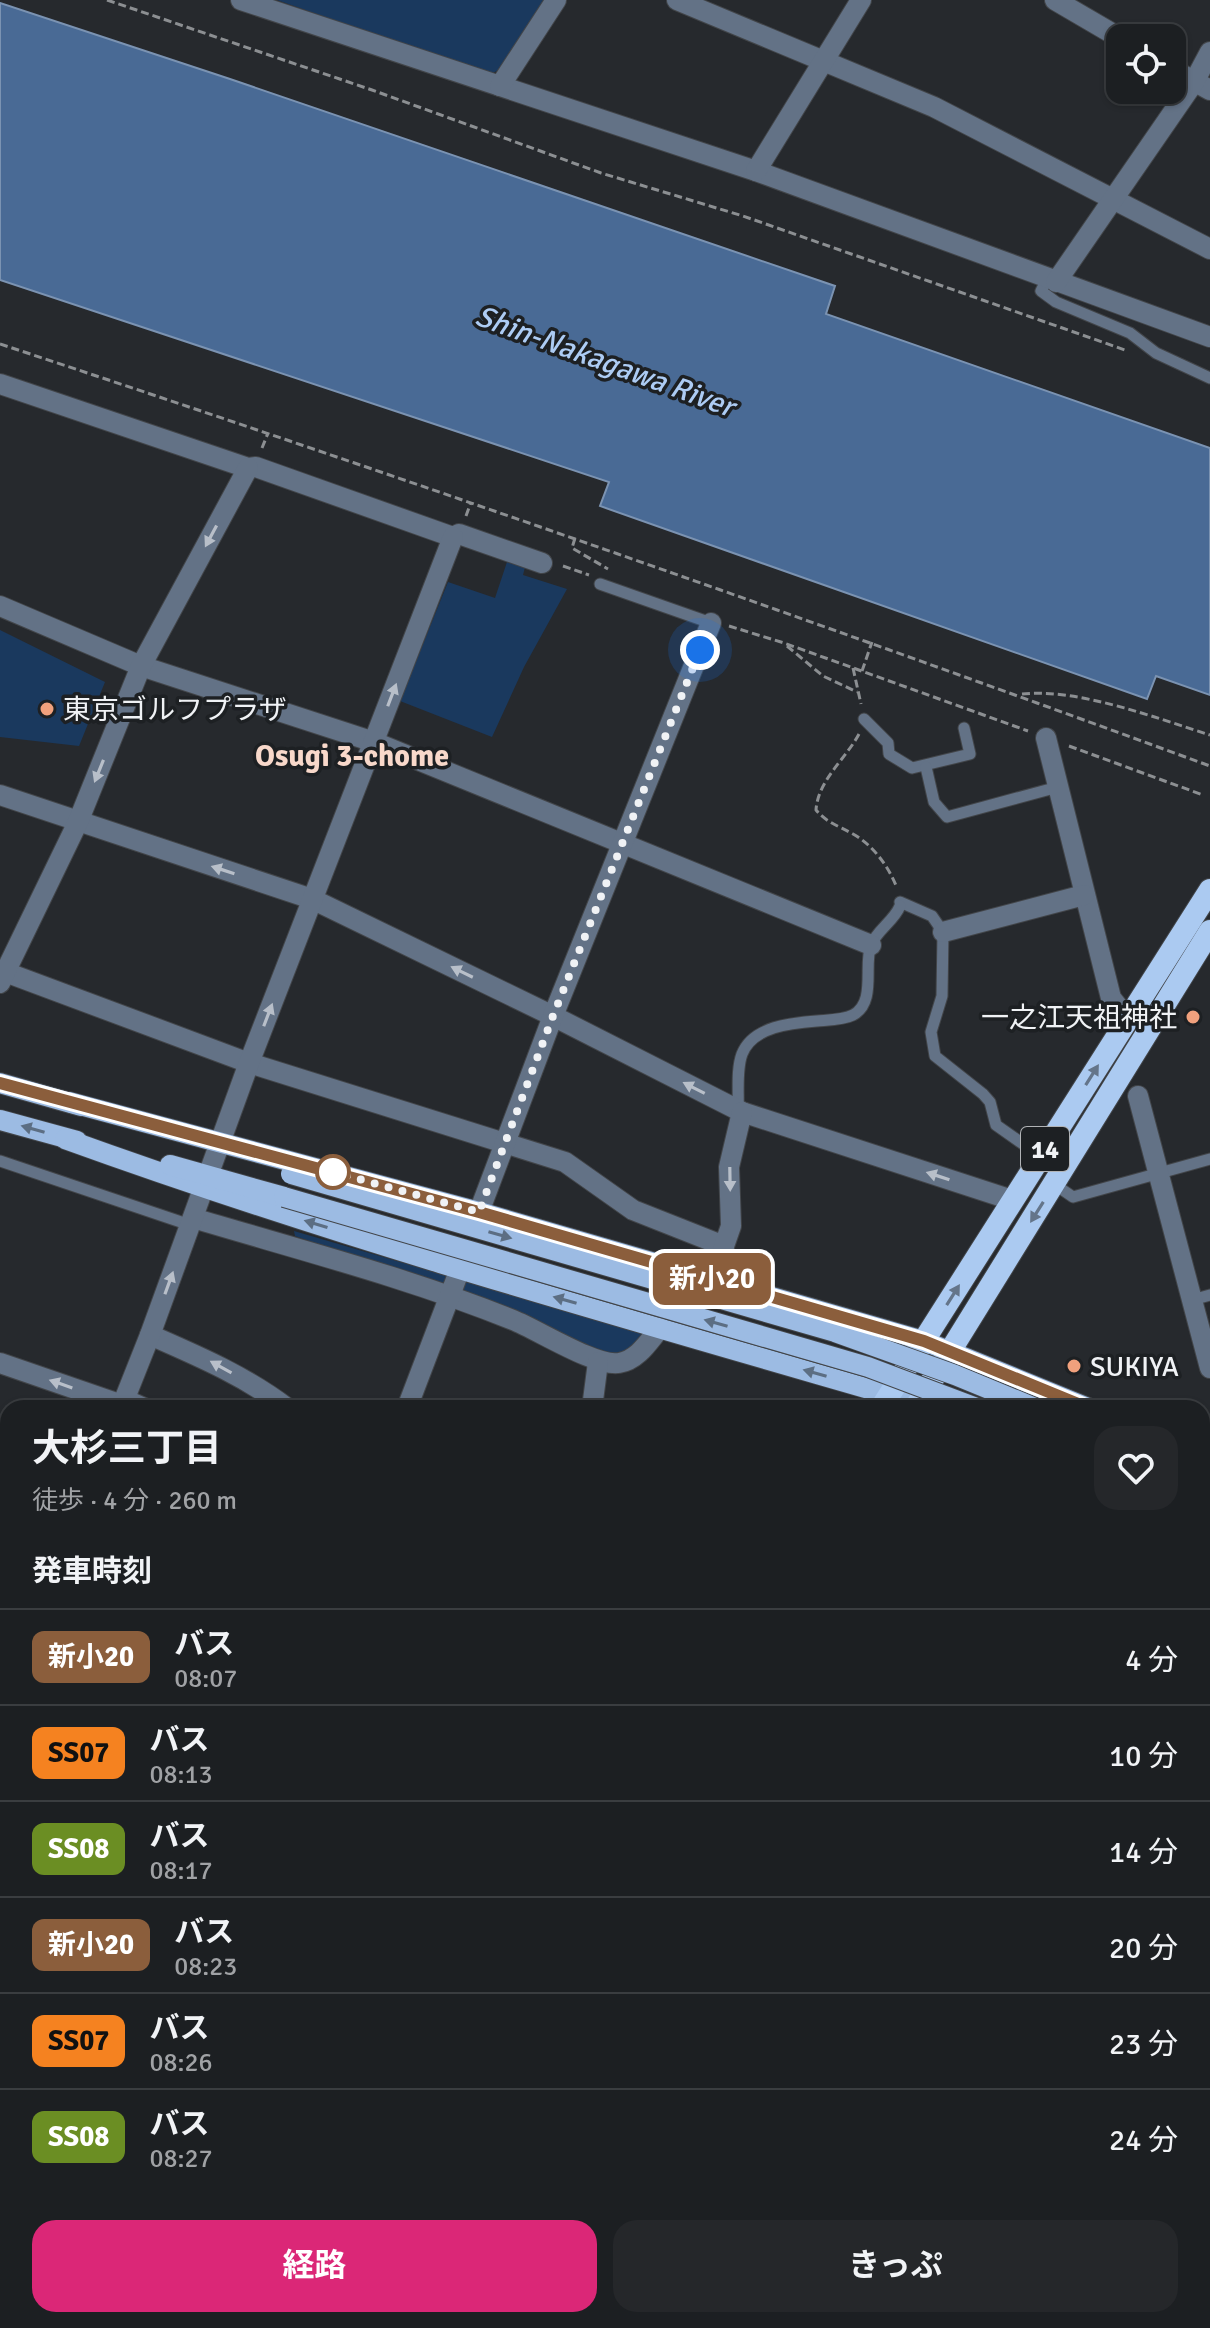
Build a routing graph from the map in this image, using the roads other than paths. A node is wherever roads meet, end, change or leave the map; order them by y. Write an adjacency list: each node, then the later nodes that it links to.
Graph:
1 (241, 0): 9 (street)
2 (556, 0): 9 (street)
3 (677, 0): 8 (street)
4 (861, 0): 8 (street)
5 (1055, 0): 6 (street)
6 (1106, 30)
7 (1210, 52): 10 (street)
8 (823, 60): 11 (street); 12 (street)
9 (500, 86): 11 (street)
10 (1202, 86): 12 (street)
11 (756, 171): 14 (street)
12 (1114, 200): 13 (street); 14 (street)
13 (1210, 249)
14 (1051, 280): 15 (street); 16 (lane)
15 (1210, 337)
16 (1210, 378)
17 (0, 384): 18 (street)
18 (248, 468): 19 (street); 24 (street, one-way to 24)
19 (453, 537): 20 (street); 28 (street, one-way to 19)
20 (542, 563)
21 (600, 584): 23 (lane)
22 (0, 606): 24 (street)
23 (711, 623): 33 (street)
24 (141, 666): 28 (street); 32 (street, one-way to 32)
25 (864, 719): 29 (lane)
26 (964, 728): 29 (lane)
27 (1046, 738): 30 (street)
28 (374, 742): 33 (street); 36 (street)
29 (926, 767): 30 (lane)
30 (1058, 787): 35 (street)
31 (0, 795): 32 (street)
32 (78, 822): 36 (street, one-way to 32); 40 (street)
33 (623, 843): 39 (street); 42 (street)
34 (1210, 890): 41 (highway, 14)
35 (1084, 895): 38 (street); 41 (street)
36 (312, 899): 42 (street, one-way to 36); 43 (street, one-way to 36)
37 (1210, 931): 55 (highway, 14)
38 (943, 932): 39 (lane); 50 (lane)
39 (871, 945): 46 (lane)
40 (2, 975): 43 (street)
41 (1131, 1014): 50 (highway, 14, one-way to 41)
42 (553, 1016): 46 (street, one-way to 42); 48 (street)
43 (249, 1063): 48 (street); 49 (street)
44 (0, 1083): 49 (main road)
45 (1138, 1096): 53 (street)
46 (740, 1111): 56 (street, one-way to 46); 59 (street, one-way to 59)
47 (0, 1120): 54 (main road, one-way to 47)
48 (504, 1143): 57 (street); 59 (street)
49 (219, 1147): 54 (street); 57 (main road); 80 (main road, one-way to 80, bridge)
50 (1040, 1156): 56 (highway, 14)
51 (1210, 1159): 53 (lane)
52 (0, 1161): 58 (lane)
53 (1160, 1173): 55 (lane); 63 (street)
54 (206, 1182): 58 (street); 60 (main road, one-way to 54); 79 (main road, one-way to 54, bridge)
55 (1054, 1184): 67 (highway, 14, one-way to 67)
56 (1012, 1200): 66 (highway, 14, one-way to 56)
57 (479, 1212): 61 (main road)
58 (191, 1222): 62 (street); 65 (street, one-way to 58)
59 (724, 1246): 61 (street)
60 (460, 1269): 62 (street); 64 (main road, one-way to 60)
61 (719, 1281): 66 (main road)
62 (450, 1295): 69 (street); 74 (street)
63 (1201, 1298): 68 (street)
64 (660, 1328): 69 (street); 76 (main road, one-way to 64)
65 (150, 1335): 72 (street); 73 (street, one-way to 65)
66 (924, 1341): 67 (main road); 77 (highway, 14)
67 (950, 1351): 78 (highway, 14); 81 (main road)
68 (1209, 1359)
69 (598, 1362): 75 (street)
70 (0, 1363): 71 (street, one-way to 70)
71 (114, 1400)
72 (124, 1400)
73 (276, 1400)
74 (410, 1400)
75 (593, 1400)
76 (882, 1400)
77 (886, 1400)
78 (922, 1400)
79 (956, 1400)
80 (1016, 1400)
81 (1069, 1400)

